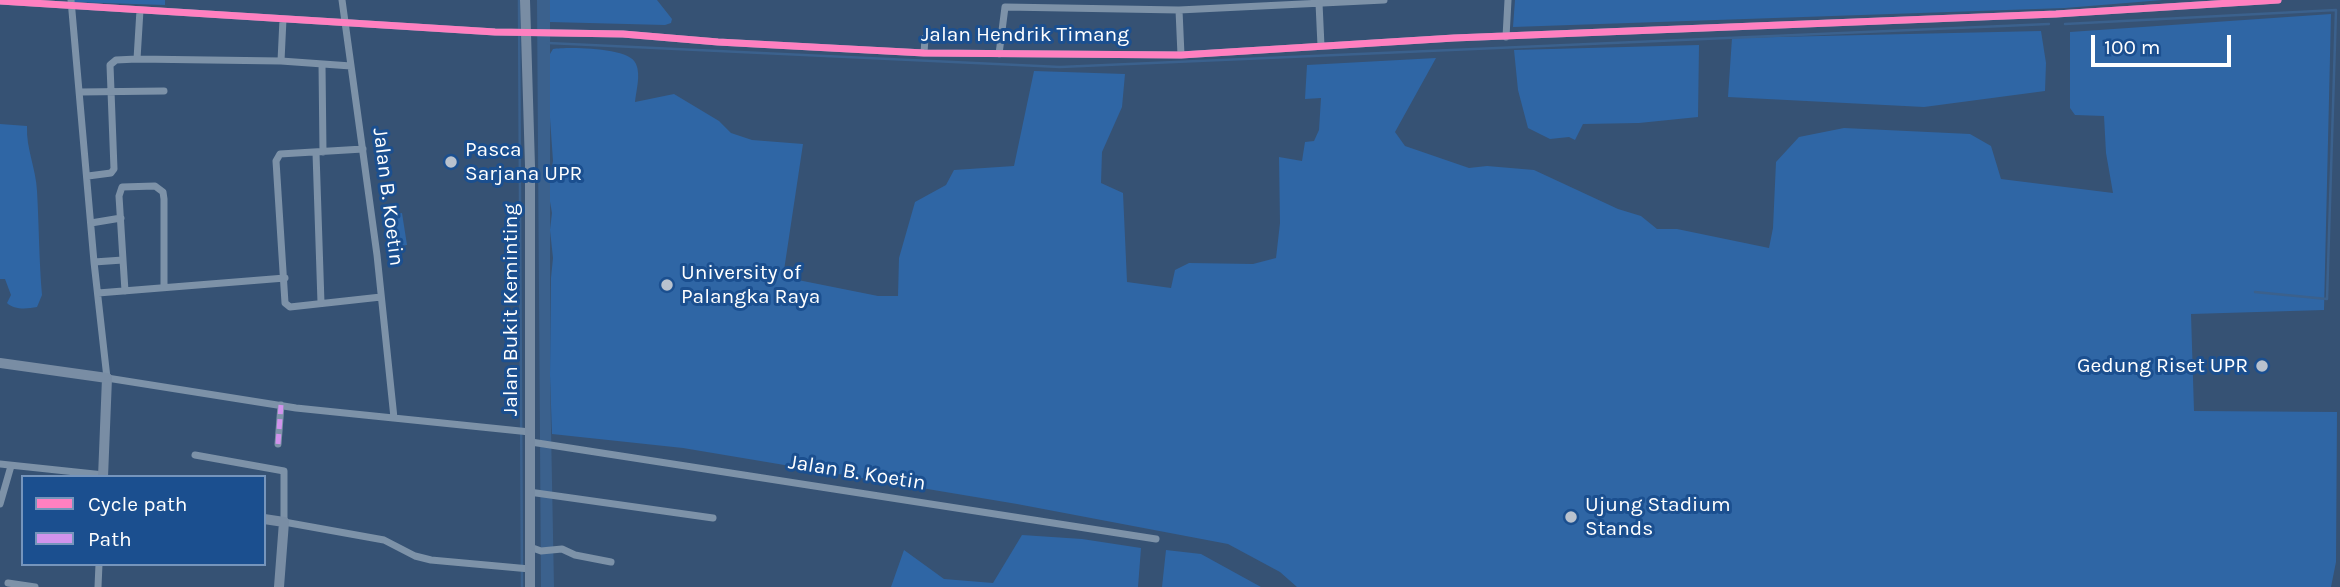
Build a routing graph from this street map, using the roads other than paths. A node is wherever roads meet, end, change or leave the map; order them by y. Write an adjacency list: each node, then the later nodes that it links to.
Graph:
1 (342, 0): 14 (street, Jalan B. Koetin)
2 (525, 0): 15 (main road, Jalan Bukit Keminting)
3 (1143, 0): 11 (street)
4 (1384, 0): 9 (street)
5 (1508, 0): 16 (street)
6 (2278, 0): 16 (street, Jalan Hendrik Timang)
7 (0, 1): 8 (street)
8 (71, 3): 10 (street); 28 (street)
9 (1319, 4): 12 (street); 18 (street)
10 (140, 10): 13 (street); 22 (street)
11 (1143, 10): 12 (street); 20 (street)
12 (1179, 10): 21 (street)
13 (284, 19): 14 (street); 23 (street)
14 (345, 22): 15 (street); 25 (street, Jalan B. Koetin)
15 (529, 32): 19 (street, Jalan Hendrik Timang); 46 (main road, Jalan Bukit Keminting)
16 (1506, 37): 18 (street, Jalan Hendrik Timang)
17 (925, 38): 19 (street)
18 (1321, 46): 21 (street, Jalan Hendrik Timang)
19 (924, 53): 20 (street, Jalan Hendrik Timang)
20 (999, 54): 21 (street, Jalan Hendrik Timang)
21 (1181, 55)
22 (137, 59): 23 (street); 26 (street)
23 (281, 61): 24 (street)
24 (322, 64): 25 (street); 30 (street)
25 (351, 66): 29 (street, Jalan B. Koetin)
26 (110, 90): 27 (street); 28 (street); 31 (street)
27 (164, 91)
28 (80, 92): 31 (street)
29 (363, 149): 30 (street); 40 (street, Jalan B. Koetin)
30 (320, 153): 36 (street); 41 (street)
31 (88, 176): 33 (street)
32 (121, 218): 33 (street); 34 (street); 37 (street)
33 (91, 223): 35 (street)
34 (123, 260): 35 (street); 38 (street)
35 (94, 262): 39 (street)
36 (285, 278): 37 (street); 41 (street)
37 (164, 287): 38 (street)
38 (125, 291): 39 (street)
39 (98, 293): 43 (street)
40 (381, 297): 41 (street); 45 (street, Jalan B. Koetin)
41 (321, 303)
42 (0, 363): 43 (main road)
43 (107, 378): 44 (street); 52 (main road)
44 (281, 405): 45 (street); 47 (street)
45 (394, 418): 46 (street)
46 (534, 439): 53 (main road, Jalan Bukit Keminting); 58 (street, Jalan B. Koetin)
47 (278, 444)
48 (195, 456): 57 (street)
49 (0, 464): 50 (street)
50 (11, 466): 51 (street); 54 (street)
51 (95, 475)
52 (104, 475)
53 (535, 493): 55 (street); 59 (main road, Jalan Bukit Keminting)
54 (0, 504)
55 (713, 518)
56 (266, 519): 57 (main road)
57 (284, 522): 62 (street); 66 (main road)
58 (1156, 539)
59 (535, 549): 60 (street); 62 (main road, Jalan Bukit Keminting)
60 (611, 562)
61 (99, 566): 65 (street)
62 (530, 569): 67 (main road, Jalan Bukit Keminting)
63 (8, 583): 64 (street)
64 (35, 587)
65 (98, 587)
66 (279, 587)
67 (530, 587)

